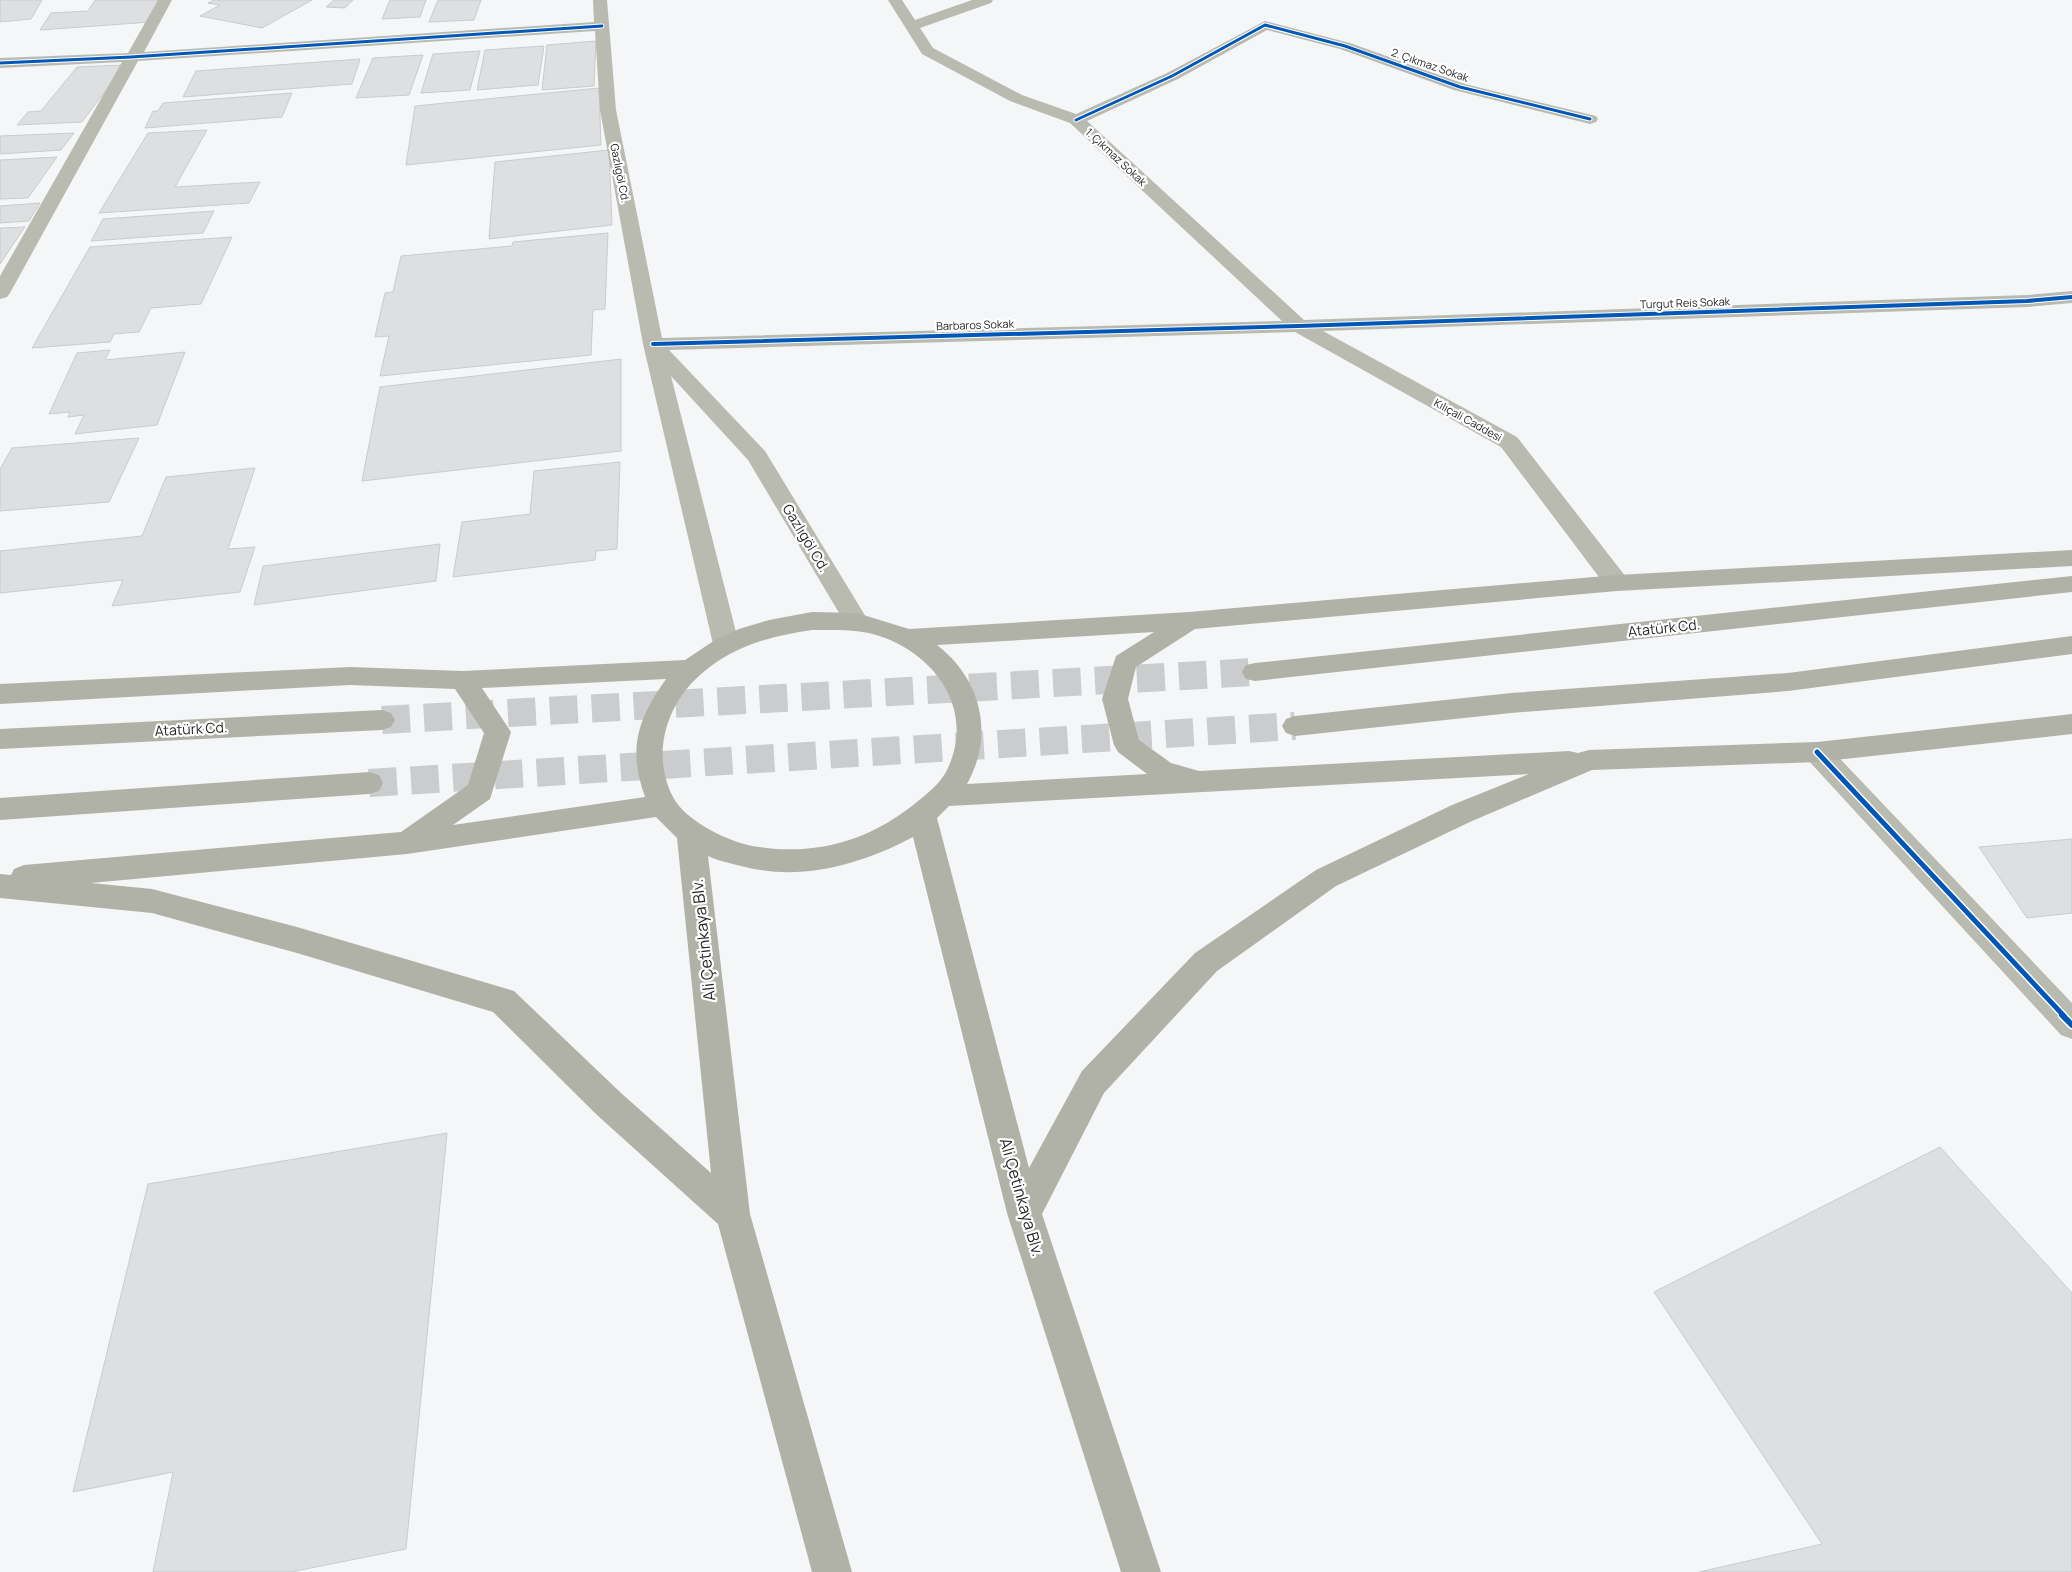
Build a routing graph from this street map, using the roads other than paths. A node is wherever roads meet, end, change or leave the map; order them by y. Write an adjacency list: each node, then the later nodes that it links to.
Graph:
1 (165, 0): 7 (street)
2 (600, 0): 5 (street, Gazlıgöl Cd.)
3 (895, 0): 6 (street, 1. Çıkmaz Sokak)
4 (986, 0): 6 (street)
5 (602, 26): 7 (street); 14 (street, Gazlıgöl Cd.)
6 (911, 26): 9 (street, 1. Çıkmaz Sokak)
7 (131, 57): 8 (street); 11 (street)
8 (0, 63)
9 (1076, 120): 10 (street, 2. Çıkmaz Sokak); 13 (street, 1. Çıkmaz Sokak)
10 (1590, 120)
11 (0, 293)
12 (2072, 296): 13 (street, Turgut Reis Sokak)
13 (1299, 326): 14 (street, Barbaros Sokak); 16 (street, Kılıçali Caddesi)
14 (653, 344): 19 (street, Gazlıgöl Cd.); 21 (street, Gazlıgöl Cd.)
15 (2072, 558): 16 (main road)
16 (1617, 582): 18 (main road)
17 (2072, 584): 24 (main road, Atatürk Cd.)
18 (1189, 621): 20 (main road); 33 (main road)
19 (857, 622): 20 (main road); 21 (main road)
20 (906, 638): 36 (main road)
21 (726, 644): 23 (main road)
22 (2072, 645): 29 (main road)
23 (690, 669): 25 (main road); 35 (main road)
24 (1255, 672)
25 (462, 680): 26 (main road); 39 (main road)
26 (0, 694)
27 (382, 720): 30 (main road, Atatürk Cd.)
28 (2072, 724): 31 (main road)
29 (1295, 726)
30 (0, 739)
31 (1817, 752): 32 (main road); 42 (street)
32 (1589, 760): 33 (main road); 44 (main road)
33 (1214, 782): 36 (main road)
34 (369, 783): 37 (main road)
35 (663, 805): 38 (main road); 39 (main road)
36 (932, 806): 38 (main road); 44 (main road, Ali Çetinkaya Blv.)
37 (0, 809)
38 (691, 833): 43 (main road, Ali Çetinkaya Blv.)
39 (407, 843): 40 (main road)
40 (0, 879)
41 (0, 886): 43 (main road)
42 (2072, 1025)
43 (734, 1214): 45 (main road, Ali Çetinkaya Blv.)
44 (1024, 1214): 46 (main road, Ali Çetinkaya Blv.)
45 (832, 1572)
46 (1141, 1572)

